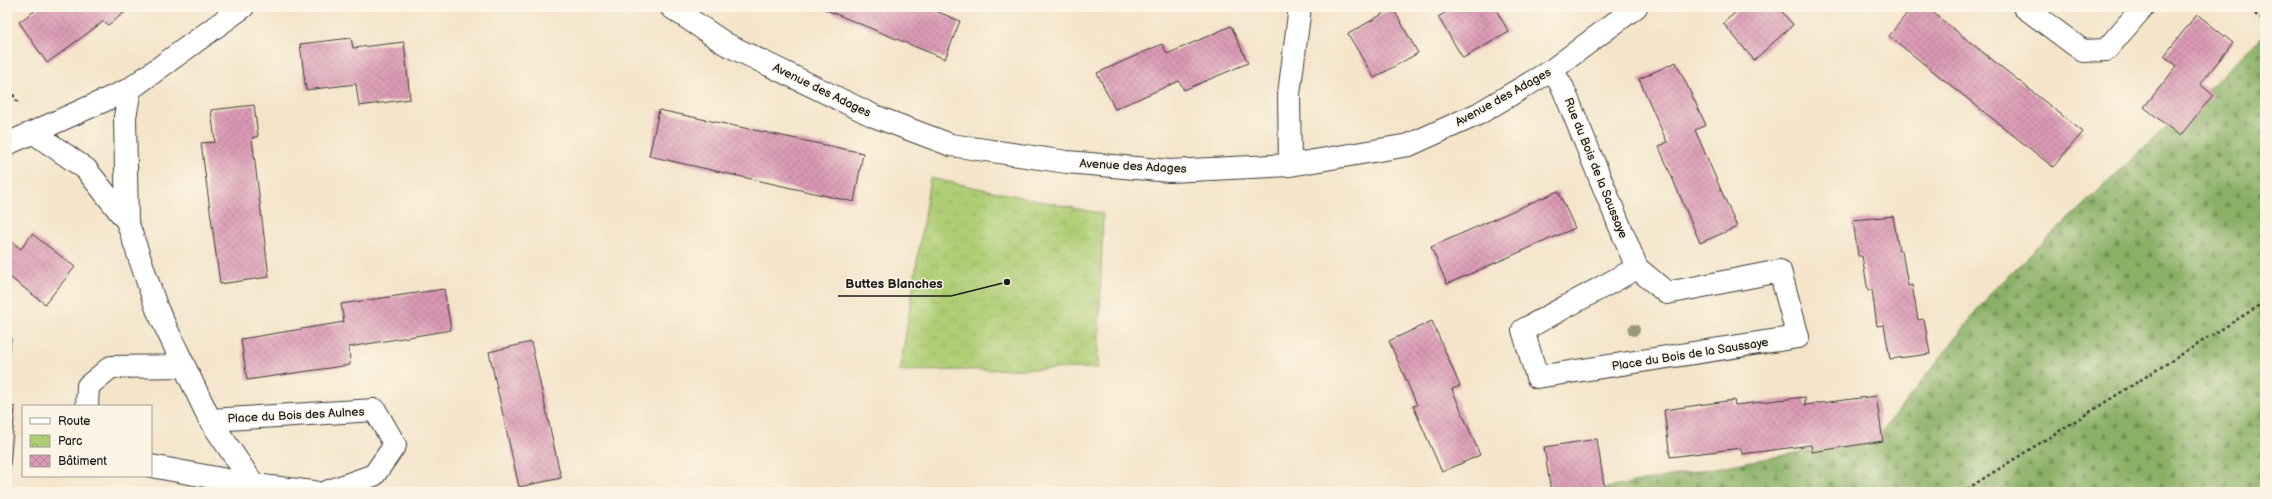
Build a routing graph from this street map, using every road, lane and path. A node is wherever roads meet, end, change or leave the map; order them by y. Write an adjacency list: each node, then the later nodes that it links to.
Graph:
1 (243, 7): 10 (street)
2 (671, 7): 13 (street, Avenue des Adages)
3 (1300, 7): 13 (street)
4 (1636, 7): 9 (street, Avenue des Adages)
5 (2024, 7): 6 (street)
6 (2143, 7)
7 (2245, 7): 8 (path)
8 (2265, 22)
9 (1552, 70): 13 (street, Avenue des Adages); 15 (street, Rue du Bois de la Saussaye)
10 (130, 89): 11 (street); 14 (street, Place du Bois des Aulnes)
11 (34, 133): 12 (street); 14 (street, Place du Bois des Aulnes)
12 (7, 144)
13 (1290, 165)
14 (127, 221): 17 (street, Place du Bois des Aulnes)
15 (1637, 268): 15 (street, Place du Bois de la Saussaye)
16 (2265, 302): 24 (path)
17 (184, 366): 18 (street); 19 (street, Place du Bois des Aulnes)
18 (88, 405)
19 (210, 420): 21 (street, Place du Bois des Aulnes); 23 (street, Place du Bois des Aulnes)
20 (152, 466): 21 (street)
21 (254, 485): 22 (street)
22 (314, 492)
23 (326, 492)
24 (1962, 492)

